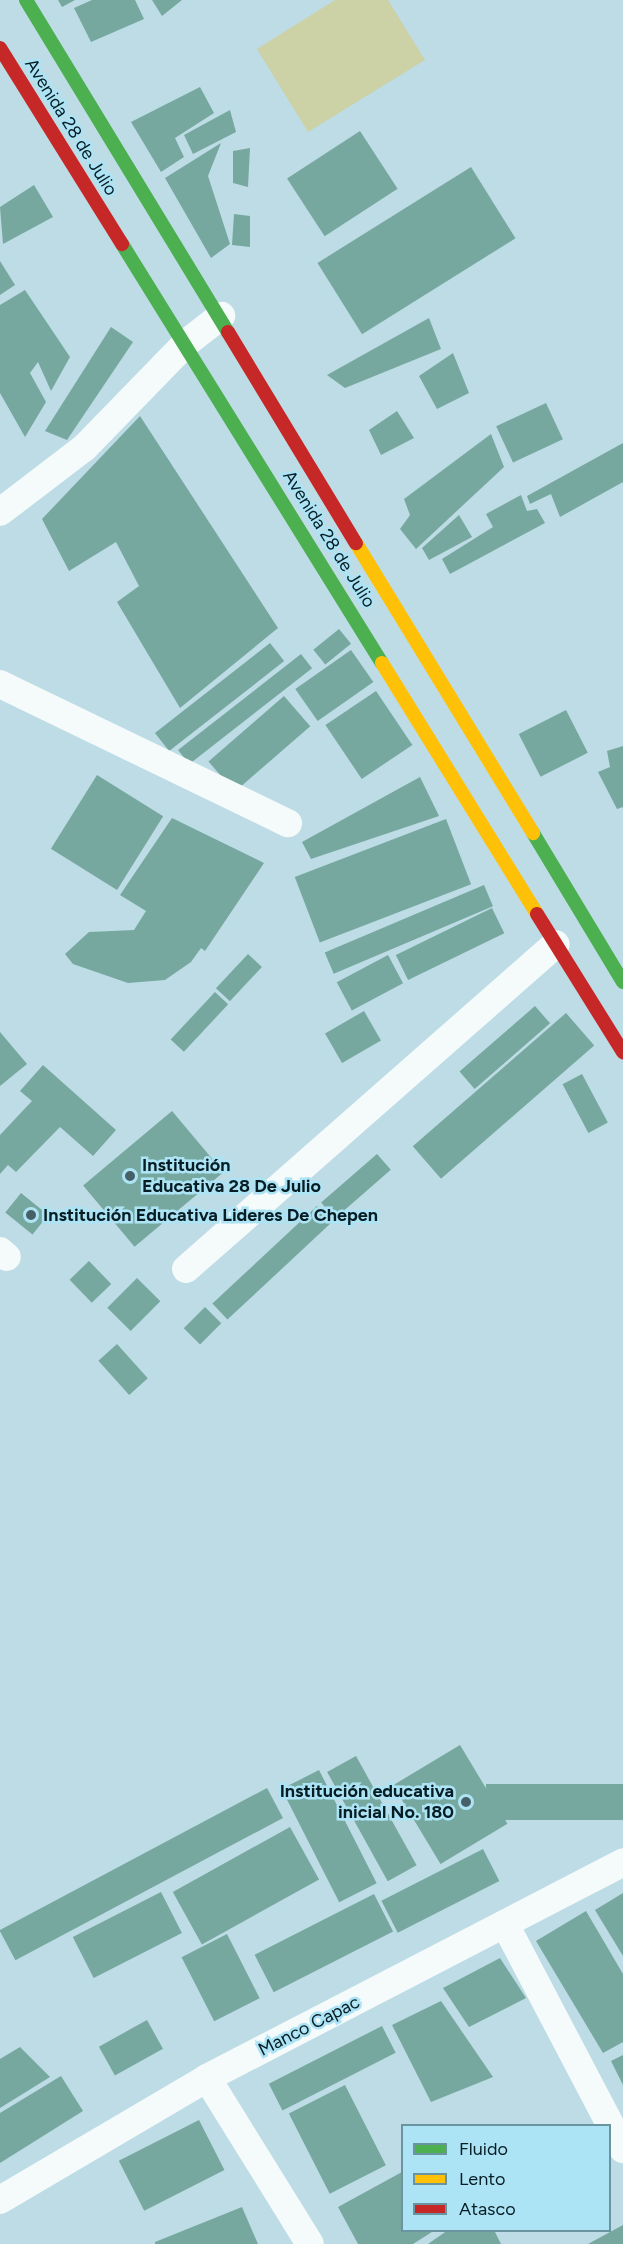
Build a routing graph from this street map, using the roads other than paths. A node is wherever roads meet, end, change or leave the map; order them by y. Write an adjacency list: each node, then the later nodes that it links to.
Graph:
1 (26, 0): 3 (street, Avenida 28 de Julio)
2 (0, 48): 4 (street, Avenida 28 de Julio)
3 (220, 316): 4 (street); 7 (street, Avenida 28 de Julio)
4 (185, 344): 5 (street); 8 (street, Avenida 28 de Julio)
5 (0, 512)
6 (0, 684): 9 (street)
7 (496, 772): 8 (street); 11 (street, Avenida 28 de Julio)
8 (473, 787): 10 (street, Avenida 28 de Julio)
9 (288, 824)
10 (556, 944): 12 (street, Avenida 28 de Julio); 13 (street)
11 (623, 982)
12 (623, 1052)
13 (186, 1269)
14 (623, 1862): 15 (street, Manco Capac)
15 (506, 1926): 16 (street, Manco Capac); 17 (street)
16 (207, 2078): 20 (street, Manco Capac); 21 (street)
17 (610, 2124)
18 (611, 2126): 19 (street)
19 (623, 2149)
20 (0, 2200)
21 (310, 2244)

